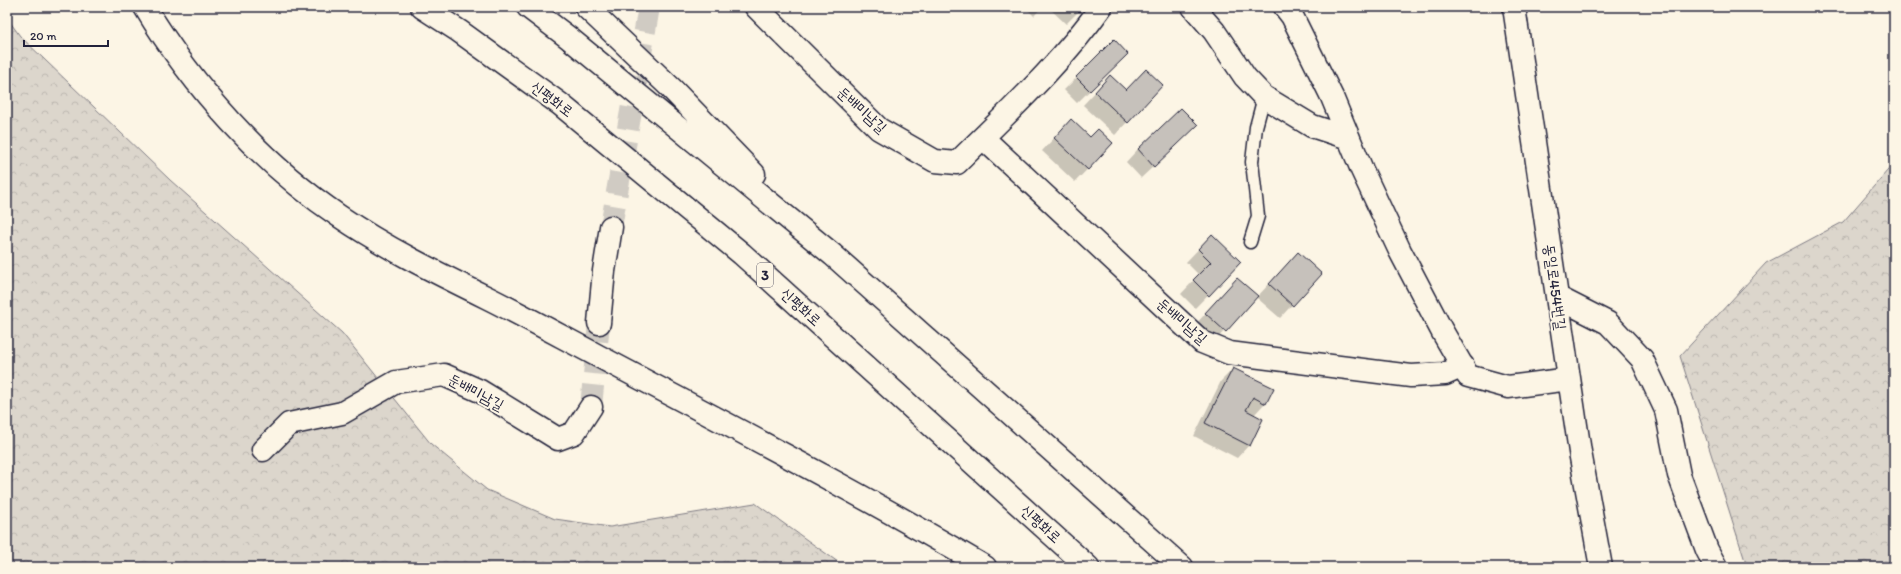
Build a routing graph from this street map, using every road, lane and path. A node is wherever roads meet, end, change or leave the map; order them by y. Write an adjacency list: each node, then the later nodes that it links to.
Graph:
1 (145, 7): 22 (main road)
2 (422, 7): 23 (main road, 신평화로 / 3)
3 (528, 7): 15 (main road)
4 (586, 7): 15 (main road)
5 (756, 7): 11 (main road, 둔배미남길)
6 (1101, 7): 11 (main road, 둔배미남길)
7 (1193, 7): 10 (main road)
8 (1285, 7): 12 (main road)
9 (1514, 7): 16 (main road, 동일로454번길)
10 (1264, 97): 12 (main road); 14 (lane)
11 (982, 138): 18 (main road, 둔배미남길)
12 (1349, 138): 18 (main road)
13 (611, 227): 17 (main road)
14 (1250, 242)
15 (833, 255): 24 (main road)
16 (1557, 297): 19 (main road, 동일로454번길); 26 (main road)
17 (599, 323)
18 (1463, 366): 19 (main road)
19 (1569, 379): 25 (main road, 동일로454번길)
20 (591, 407): 21 (main road, 둔배미남길)
21 (262, 450)
22 (985, 567)
23 (1088, 567)
24 (1182, 567)
25 (1601, 567)
26 (1716, 567)

